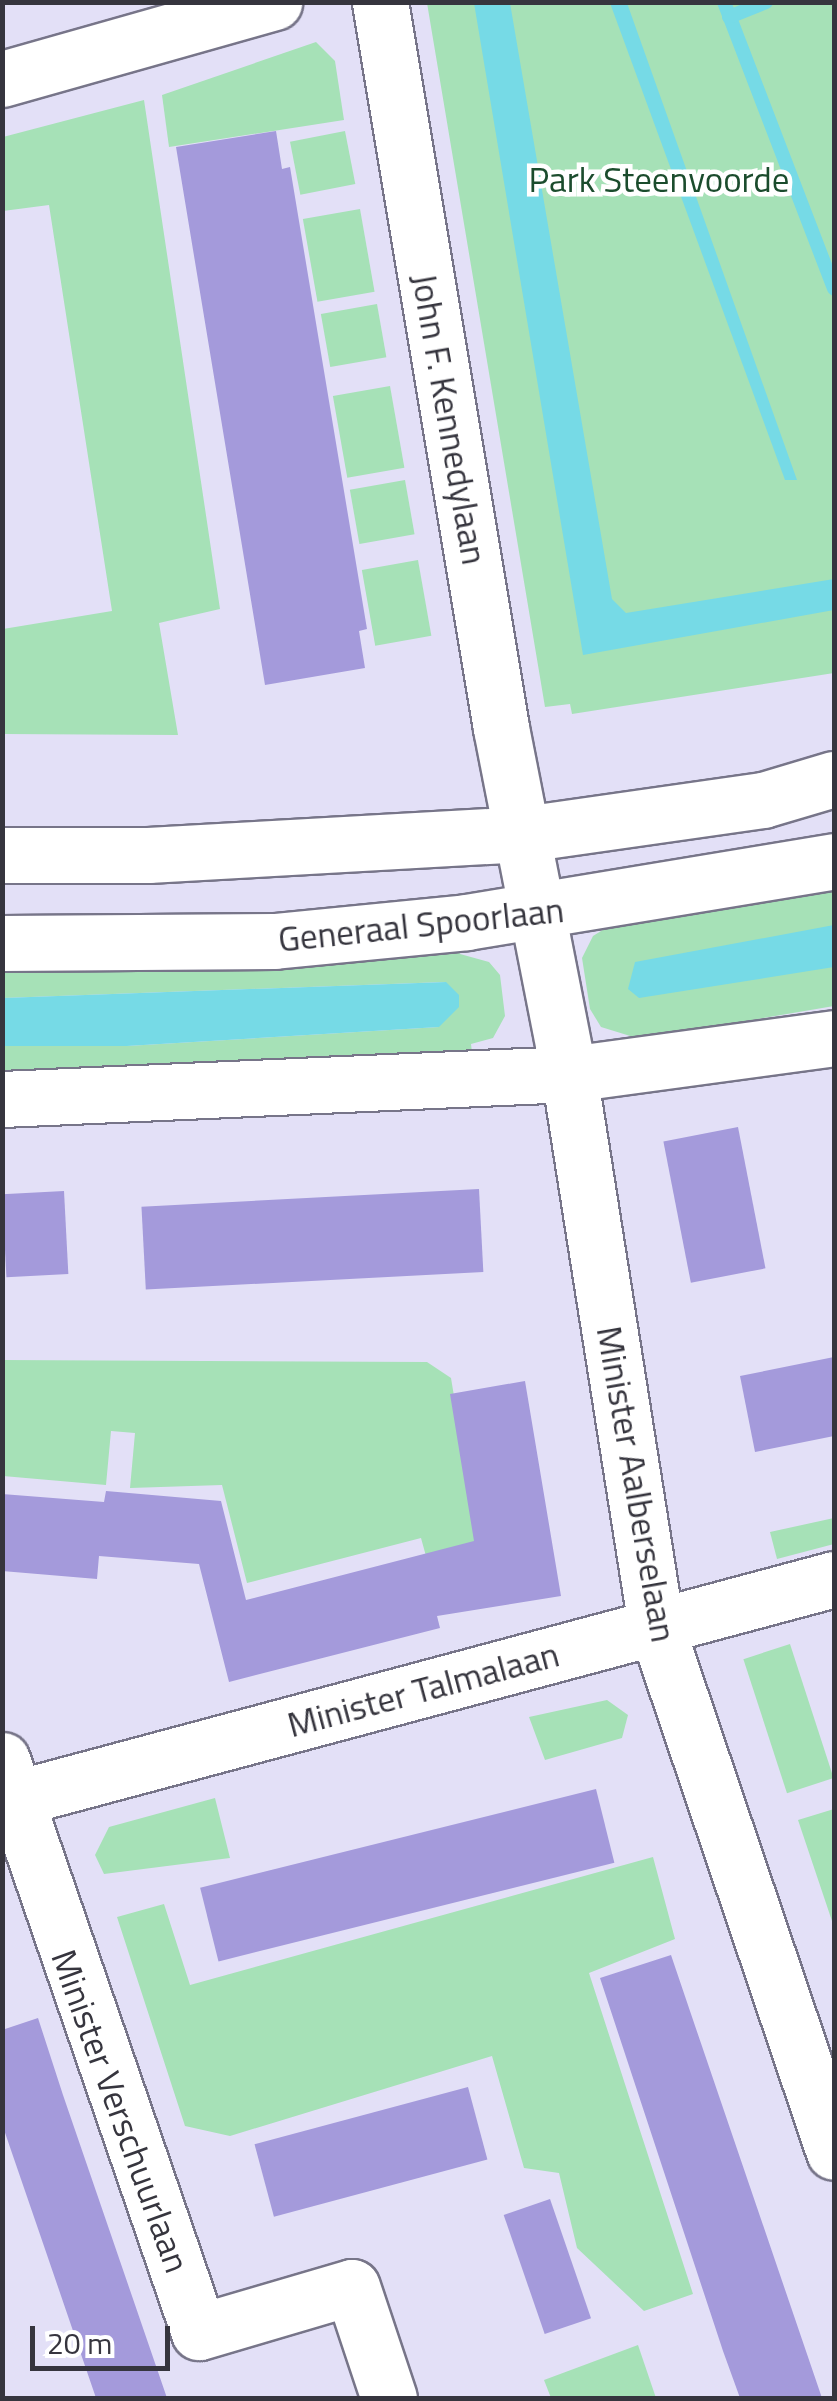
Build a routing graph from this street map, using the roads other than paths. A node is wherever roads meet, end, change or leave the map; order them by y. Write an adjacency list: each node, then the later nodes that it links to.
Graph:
1 (274, 2): 3 (street)
2 (380, 2): 5 (street, John F. Kennedylaan)
3 (2, 79)
4 (834, 779): 5 (street)
5 (524, 834): 6 (street); 8 (street, John F. Kennedylaan)
6 (2, 855)
7 (834, 861): 8 (street, Generaal Spoorlaan)
8 (540, 915): 9 (street, Generaal Spoorlaan); 11 (street, Minister Aalberselaan)
9 (2, 943)
10 (834, 1038): 11 (street)
11 (569, 1074): 12 (street); 14 (street, Minister Aalberselaan)
12 (2, 1100)
13 (834, 1580): 14 (street, Minister Talmalaan)
14 (656, 1626): 15 (street, Minister Talmalaan); 16 (street, Minister Aalberselaan)
15 (6, 1787): 17 (street, Minister Verschuurlaan)
16 (834, 2152)
17 (389, 2398)

